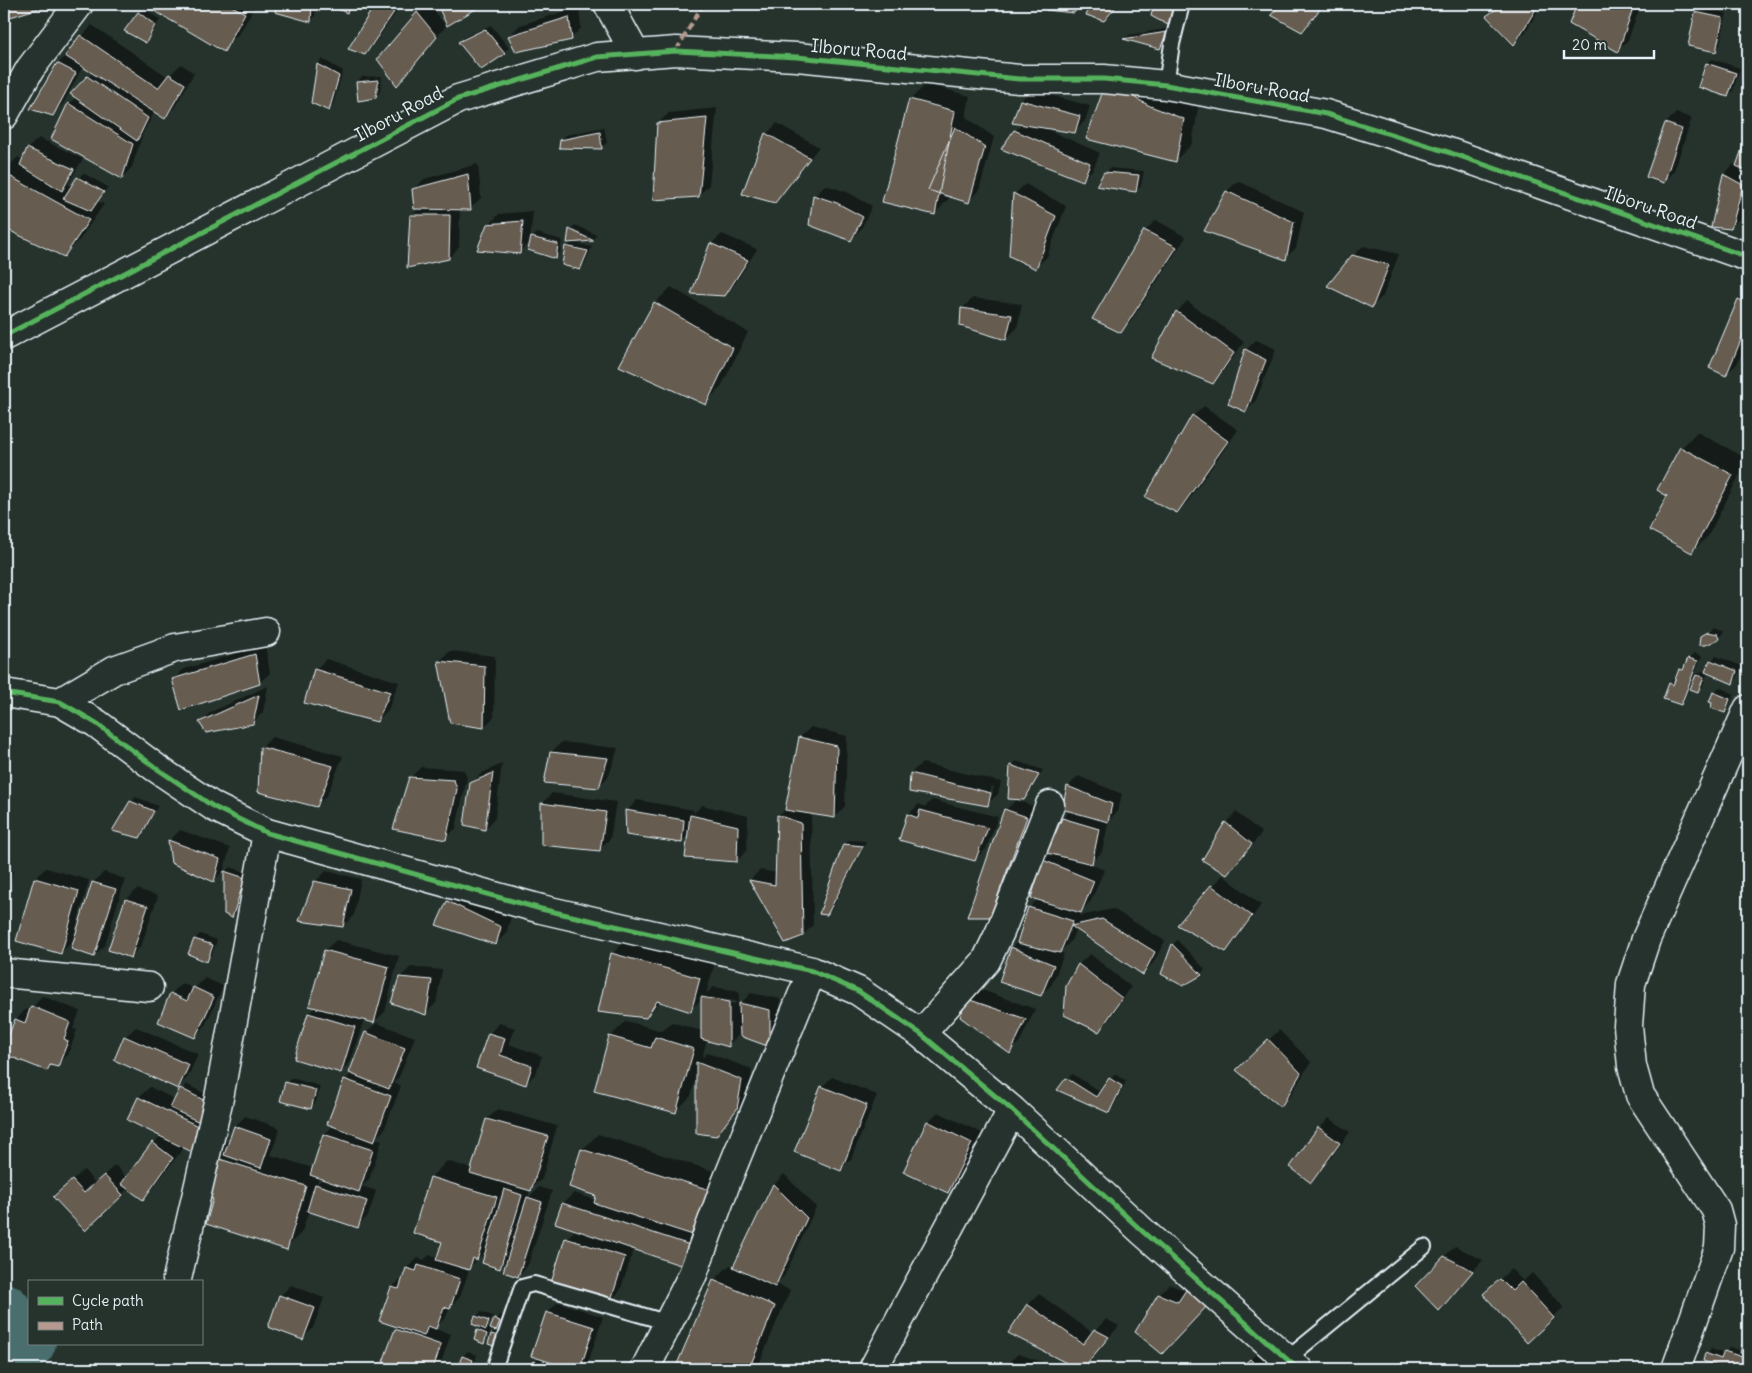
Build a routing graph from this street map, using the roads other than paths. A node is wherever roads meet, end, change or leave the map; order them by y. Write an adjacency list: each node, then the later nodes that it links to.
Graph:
1 (80, 4): 6 (street)
2 (608, 4): 4 (street)
3 (1182, 4): 5 (lane)
4 (636, 55): 5 (street, Ilboru Road); 8 (street, Ilboru Road)
5 (1166, 85): 7 (street, Ilboru Road)
6 (4, 116)
7 (1748, 257)
8 (4, 336)
9 (266, 632): 11 (street)
10 (4, 693): 11 (street)
11 (60, 702): 14 (street)
12 (1748, 709): 27 (street)
13 (1050, 805): 18 (street)
14 (267, 833): 15 (street); 21 (street)
15 (812, 972): 18 (street); 22 (street)
16 (4, 973): 17 (street)
17 (149, 987)
18 (921, 1034): 19 (street)
19 (1012, 1110): 23 (street); 26 (street)
20 (1424, 1247): 23 (lane)
21 (177, 1279)
22 (669, 1323): 24 (lane); 25 (street)
23 (1292, 1364)
24 (494, 1369)
25 (644, 1369)
26 (873, 1369)
27 (1676, 1369)

